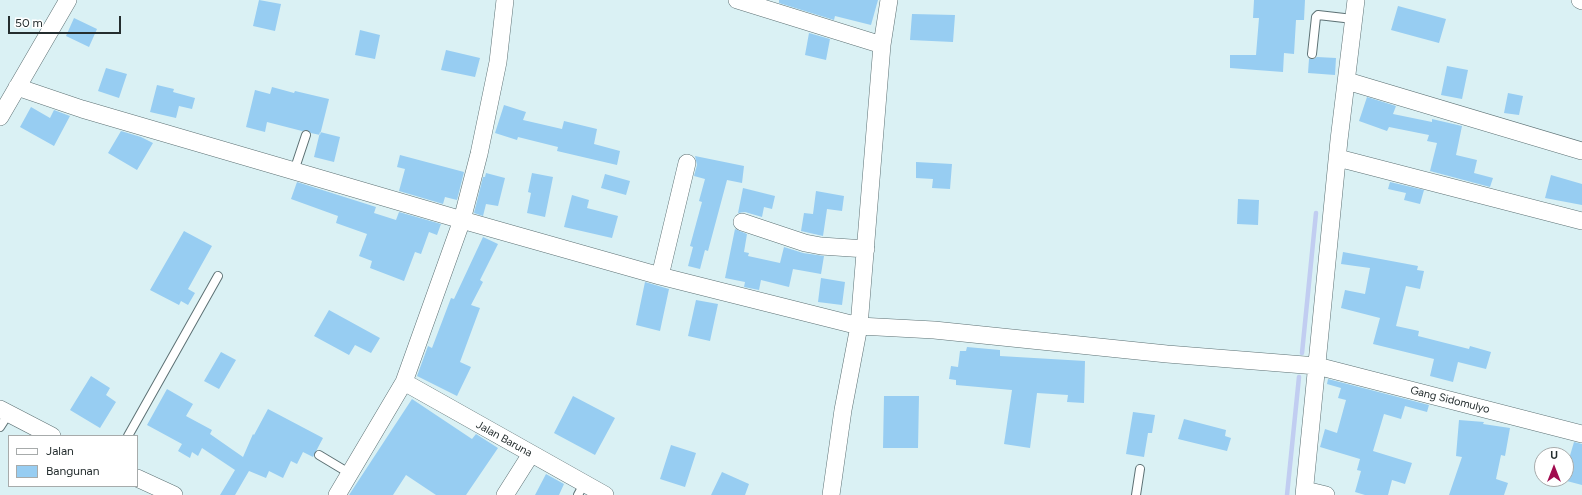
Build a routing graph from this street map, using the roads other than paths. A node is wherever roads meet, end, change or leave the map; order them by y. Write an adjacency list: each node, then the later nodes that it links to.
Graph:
1 (68, 0): 10 (street)
2 (505, 0): 17 (street)
3 (737, 0): 7 (street)
4 (889, 0): 7 (street)
5 (1356, 0): 6 (street)
6 (1353, 19): 8 (lane); 9 (street)
7 (882, 45): 20 (street)
8 (1312, 54)
9 (1346, 81): 13 (street); 14 (street)
10 (17, 87): 11 (street); 16 (street, Gang Sidomulyo)
11 (0, 117)
12 (306, 135): 16 (lane)
13 (1582, 151)
14 (1338, 158): 19 (street); 24 (street)
15 (687, 163): 22 (street)
16 (294, 171): 17 (street, Gang Sidomulyo)
17 (462, 220): 22 (street, Gang Sidomulyo); 25 (street)
18 (742, 222): 20 (street)
19 (1582, 222)
20 (866, 249): 23 (street)
21 (218, 276): 29 (lane)
22 (660, 276): 23 (street, Gang Sidomulyo)
23 (859, 326): 24 (street, Gang Sidomulyo); 41 (street)
24 (1317, 366): 27 (street, Gang Sidomulyo); 36 (street)
25 (404, 382): 30 (street, Jalan Baruna); 33 (street)
26 (3, 417): 28 (street)
27 (1582, 434)
28 (49, 435)
29 (129, 435)
30 (531, 454): 35 (street, Jalan Baruna); 39 (street)
31 (319, 455): 33 (lane)
32 (1140, 469): 42 (lane)
33 (348, 474): 38 (street)
34 (138, 478): 37 (street)
35 (581, 490): 40 (street, Jalan Baruna)
36 (1304, 493): 43 (street)
37 (174, 495)
38 (337, 495)
39 (505, 495)
40 (605, 495)
41 (831, 495)
42 (1136, 495)
43 (1326, 495)

